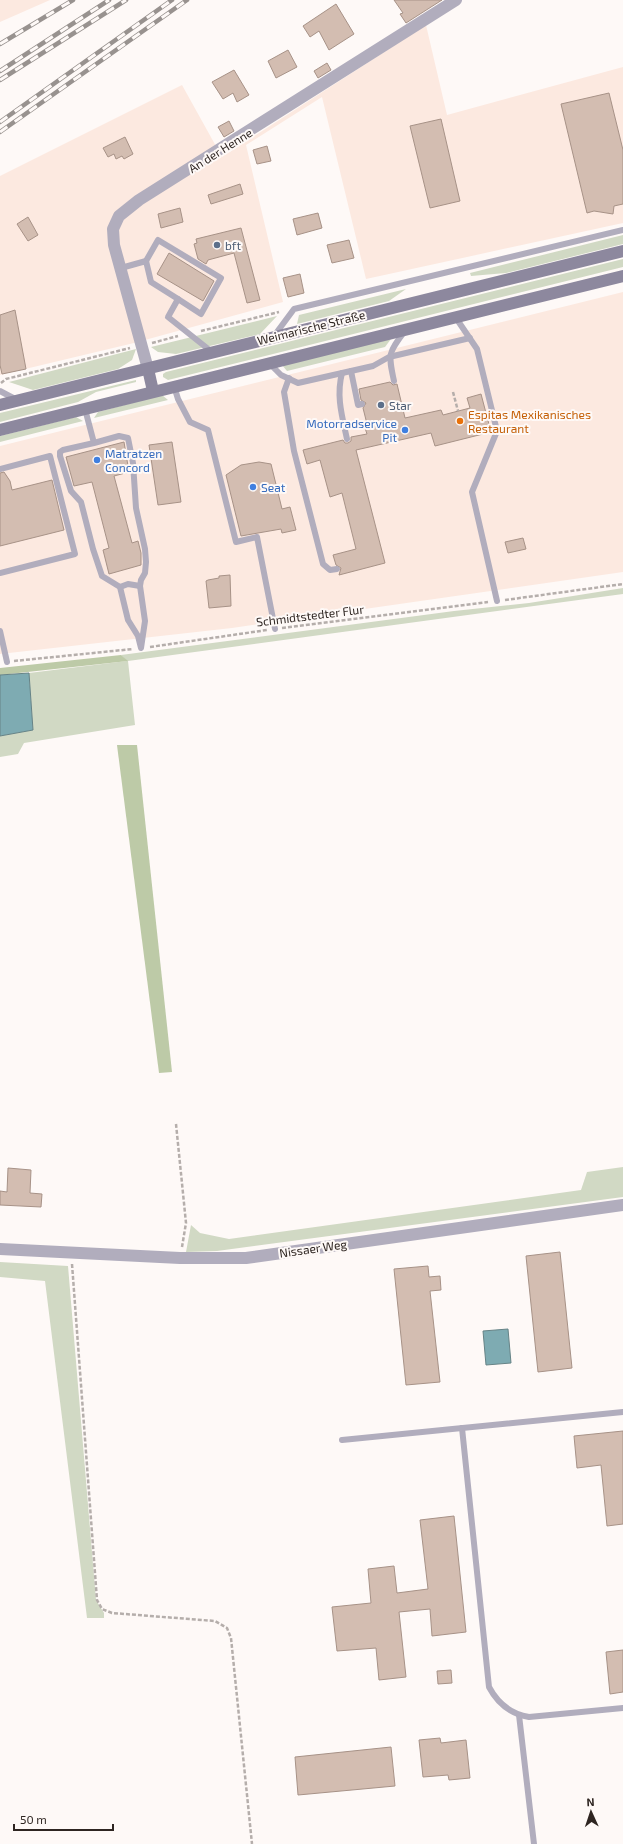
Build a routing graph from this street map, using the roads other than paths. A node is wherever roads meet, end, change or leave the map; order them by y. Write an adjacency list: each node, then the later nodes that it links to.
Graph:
1 (456, 0): 5 (street, An der Henne)
2 (623, 230): 10 (lane)
3 (623, 251): 10 (main road, Weimarische Straße)
4 (146, 261): 5 (lane); 7 (lane); 7 (lane)
5 (121, 268): 15 (street, An der Henne)
6 (623, 276): 8 (main road, Weimarische Straße)
7 (178, 300): 12 (lane)
8 (456, 318): 9 (main road, Weimarische Straße); 11 (lane)
9 (406, 330): 13 (lane); 14 (main road, Weimarische Straße)
10 (274, 336): 12 (main road, Weimarische Straße)
11 (470, 338): 13 (lane); 35 (lane)
12 (212, 352): 15 (main road, Weimarische Straße)
13 (389, 357): 16 (lane); 19 (lane)
14 (269, 363): 18 (lane); 20 (main road, Weimarische Straße)
15 (148, 369): 22 (main road); 23 (main road, Weimarische Straße)
16 (351, 371): 17 (lane); 24 (lane)
17 (342, 373): 18 (lane); 28 (lane)
18 (289, 378): 31 (lane)
19 (394, 381)
20 (174, 386): 22 (main road, Weimarische Straße); 36 (lane)
21 (0, 391): 23 (lane)
22 (153, 391): 26 (main road, Weimarische Straße)
23 (18, 401): 25 (main road, Weimarische Straße)
24 (362, 404)
25 (0, 405)
26 (85, 409): 27 (main road, Weimarische Straße); 29 (lane)
27 (0, 430)
28 (347, 439)
29 (94, 443): 33 (lane); 34 (lane)
30 (0, 468): 32 (lane)
31 (337, 569)
32 (0, 573)
33 (140, 586): 34 (lane); 34 (lane)
34 (120, 588)
35 (497, 601)
36 (275, 629)
37 (0, 631): 38 (lane)
38 (7, 662)
39 (623, 1205): 40 (street, Nissaer Weg)
40 (0, 1249)
41 (623, 1412): 42 (lane)
42 (462, 1428): 43 (lane); 45 (lane)
43 (342, 1440)
44 (623, 1708): 45 (lane)
45 (519, 1715): 46 (lane)
46 (534, 1844)

